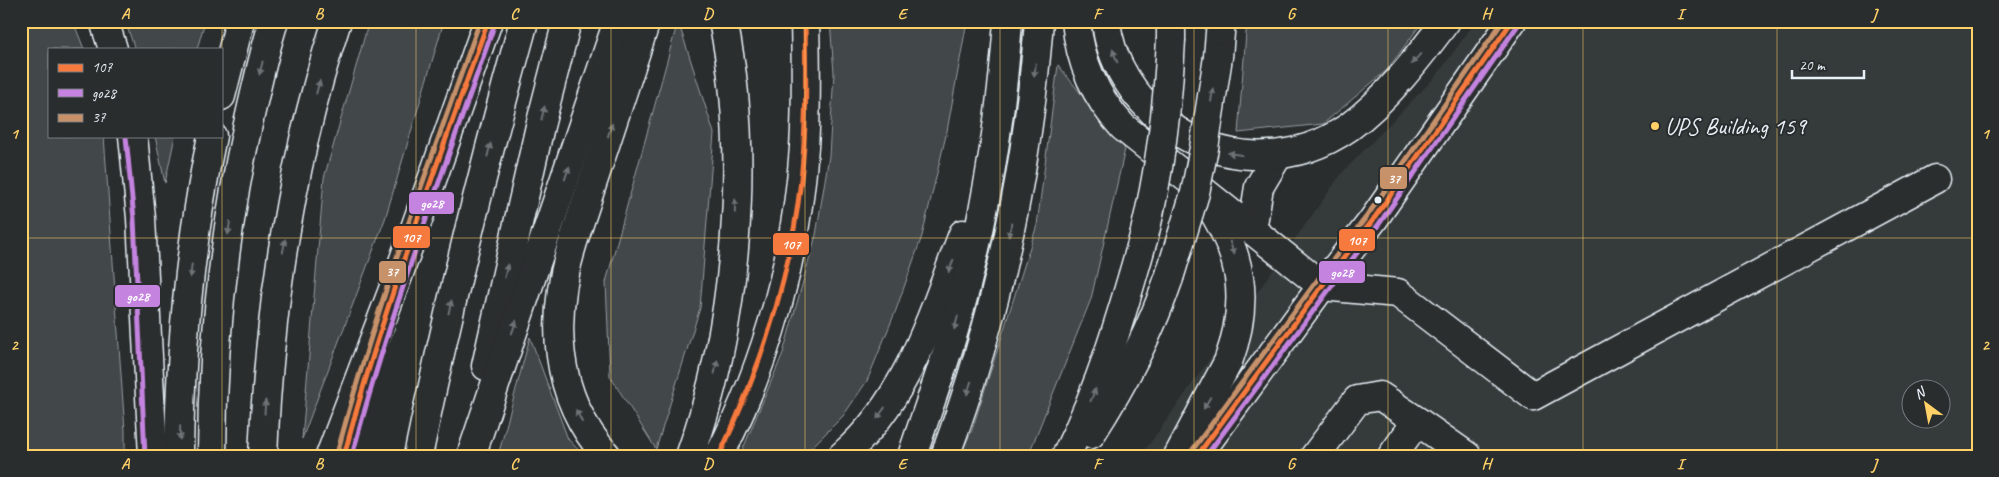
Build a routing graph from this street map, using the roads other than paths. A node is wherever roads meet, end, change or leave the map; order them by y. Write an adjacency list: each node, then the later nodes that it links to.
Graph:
1 (104, 21): 20 (main road)
2 (240, 21): 21 (main road)
3 (274, 21): 34 (main road, one-way to 34)
4 (338, 21): 35 (main road, one-way to 4)
5 (524, 21): 38 (main road, one-way to 5)
6 (567, 21): 39 (main road, one-way to 6)
7 (618, 21): 39 (main road, one-way to 7)
8 (646, 21): 40 (main road, one-way to 8)
9 (723, 21): 41 (main road, one-way to 9)
10 (805, 21): 42 (main road)
11 (1008, 21): 25 (main road)
12 (1039, 21): 45 (main road, one-way to 45)
13 (1076, 21): 26 (main road)
14 (1106, 21): 24 (main road, one-way to 14)
15 (1221, 21): 47 (main road, one-way to 15, bridge)
16 (1446, 21): 24 (main road, one-way to 24)
17 (1512, 21): 30 (main road)
18 (488, 22): 29 (main road)
19 (1171, 30): 46 (main road, one-way to 19, bridge)
20 (114, 48)
21 (222, 92)
22 (133, 138): 32 (main road)
23 (212, 138): 33 (main road, one-way to 33)
24 (1278, 155): 28 (main road)
25 (993, 156): 43 (main road, one-way to 43); 44 (main road, one-way to 44)
26 (1188, 178): 28 (main road); 48 (main road, one-way to 48)
27 (1935, 180): 30 (main road)
28 (1252, 230): 30 (main road)
29 (397, 279): 36 (main road); 37 (main road)
30 (1322, 286): 49 (main road)
31 (1417, 421): 50 (main road); 51 (main road); 52 (main road)
32 (153, 456)
33 (179, 456)
34 (212, 456)
35 (263, 456)
36 (330, 456)
37 (344, 456)
38 (418, 456)
39 (469, 456)
40 (607, 456)
41 (690, 456)
42 (719, 456)
43 (842, 456)
44 (912, 456)
45 (945, 456)
46 (1066, 456)
47 (1076, 456)
48 (1178, 456)
49 (1197, 456)
50 (1315, 456)
51 (1392, 456)
52 (1467, 456)

